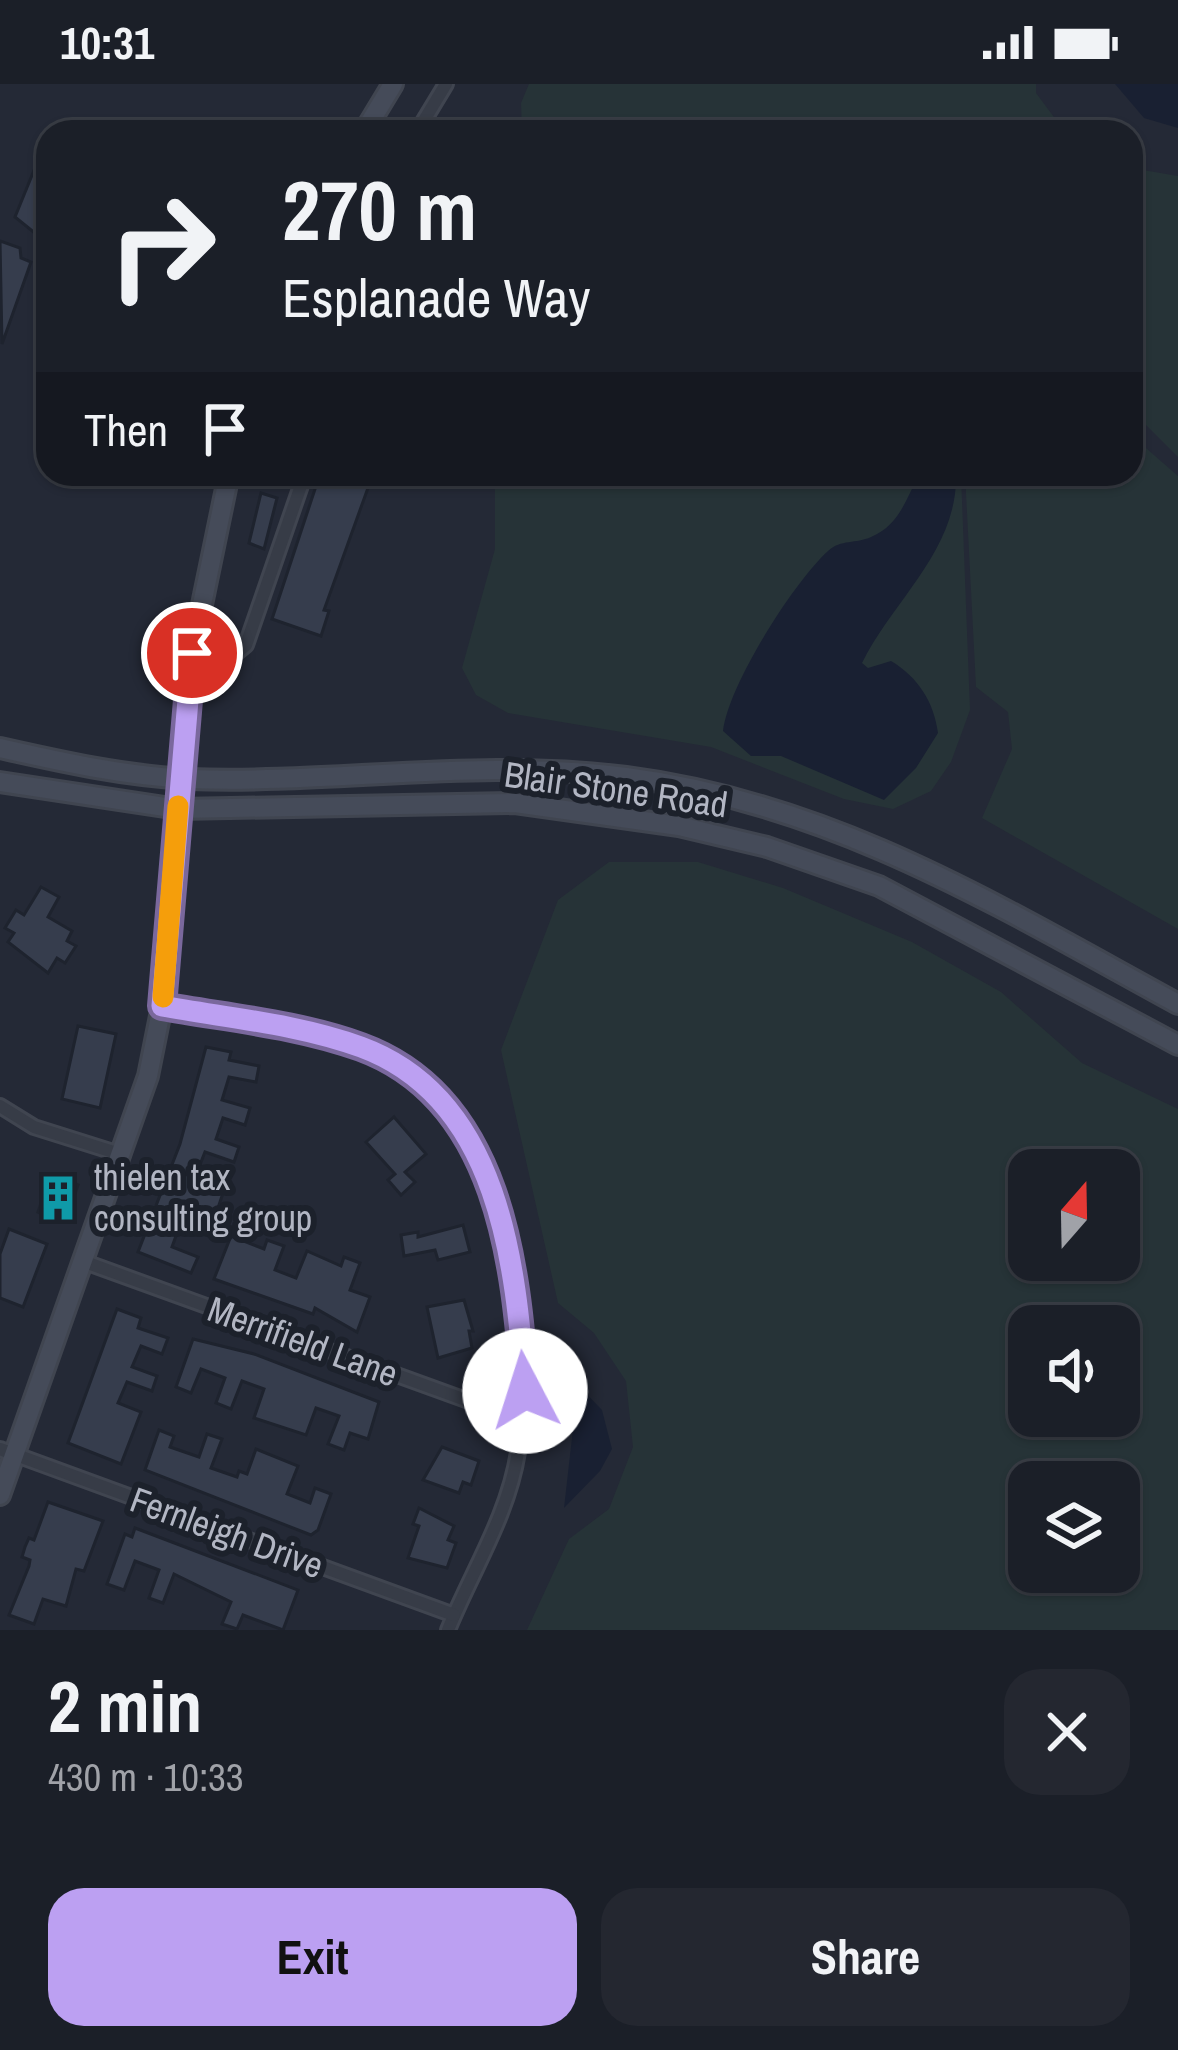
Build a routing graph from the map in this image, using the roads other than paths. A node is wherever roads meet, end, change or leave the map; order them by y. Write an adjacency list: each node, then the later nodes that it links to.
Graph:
1 (392, 84): 3 (street)
2 (446, 84): 4 (street)
3 (371, 120)
4 (424, 120)
5 (227, 486): 7 (street)
6 (301, 486): 7 (street)
7 (191, 663): 9 (street)
8 (6, 752): 9 (street, Blair Stone Road)
9 (182, 778): 11 (street); 12 (street, Blair Stone Road)
10 (0, 782): 11 (street, Blair Stone Road)
11 (178, 809): 13 (street); 14 (street, Blair Stone Road)
12 (1178, 1004)
13 (162, 1006): 16 (street); 18 (street)
14 (1178, 1045)
15 (0, 1106): 16 (street)
16 (123, 1155): 17 (street)
17 (85, 1262): 18 (street, Merrifield Lane); 19 (street)
18 (521, 1420): 21 (street)
19 (7, 1452): 20 (street); 21 (street, Fernleigh Drive)
20 (0, 1495)
21 (454, 1615): 22 (street)
22 (448, 1630)

